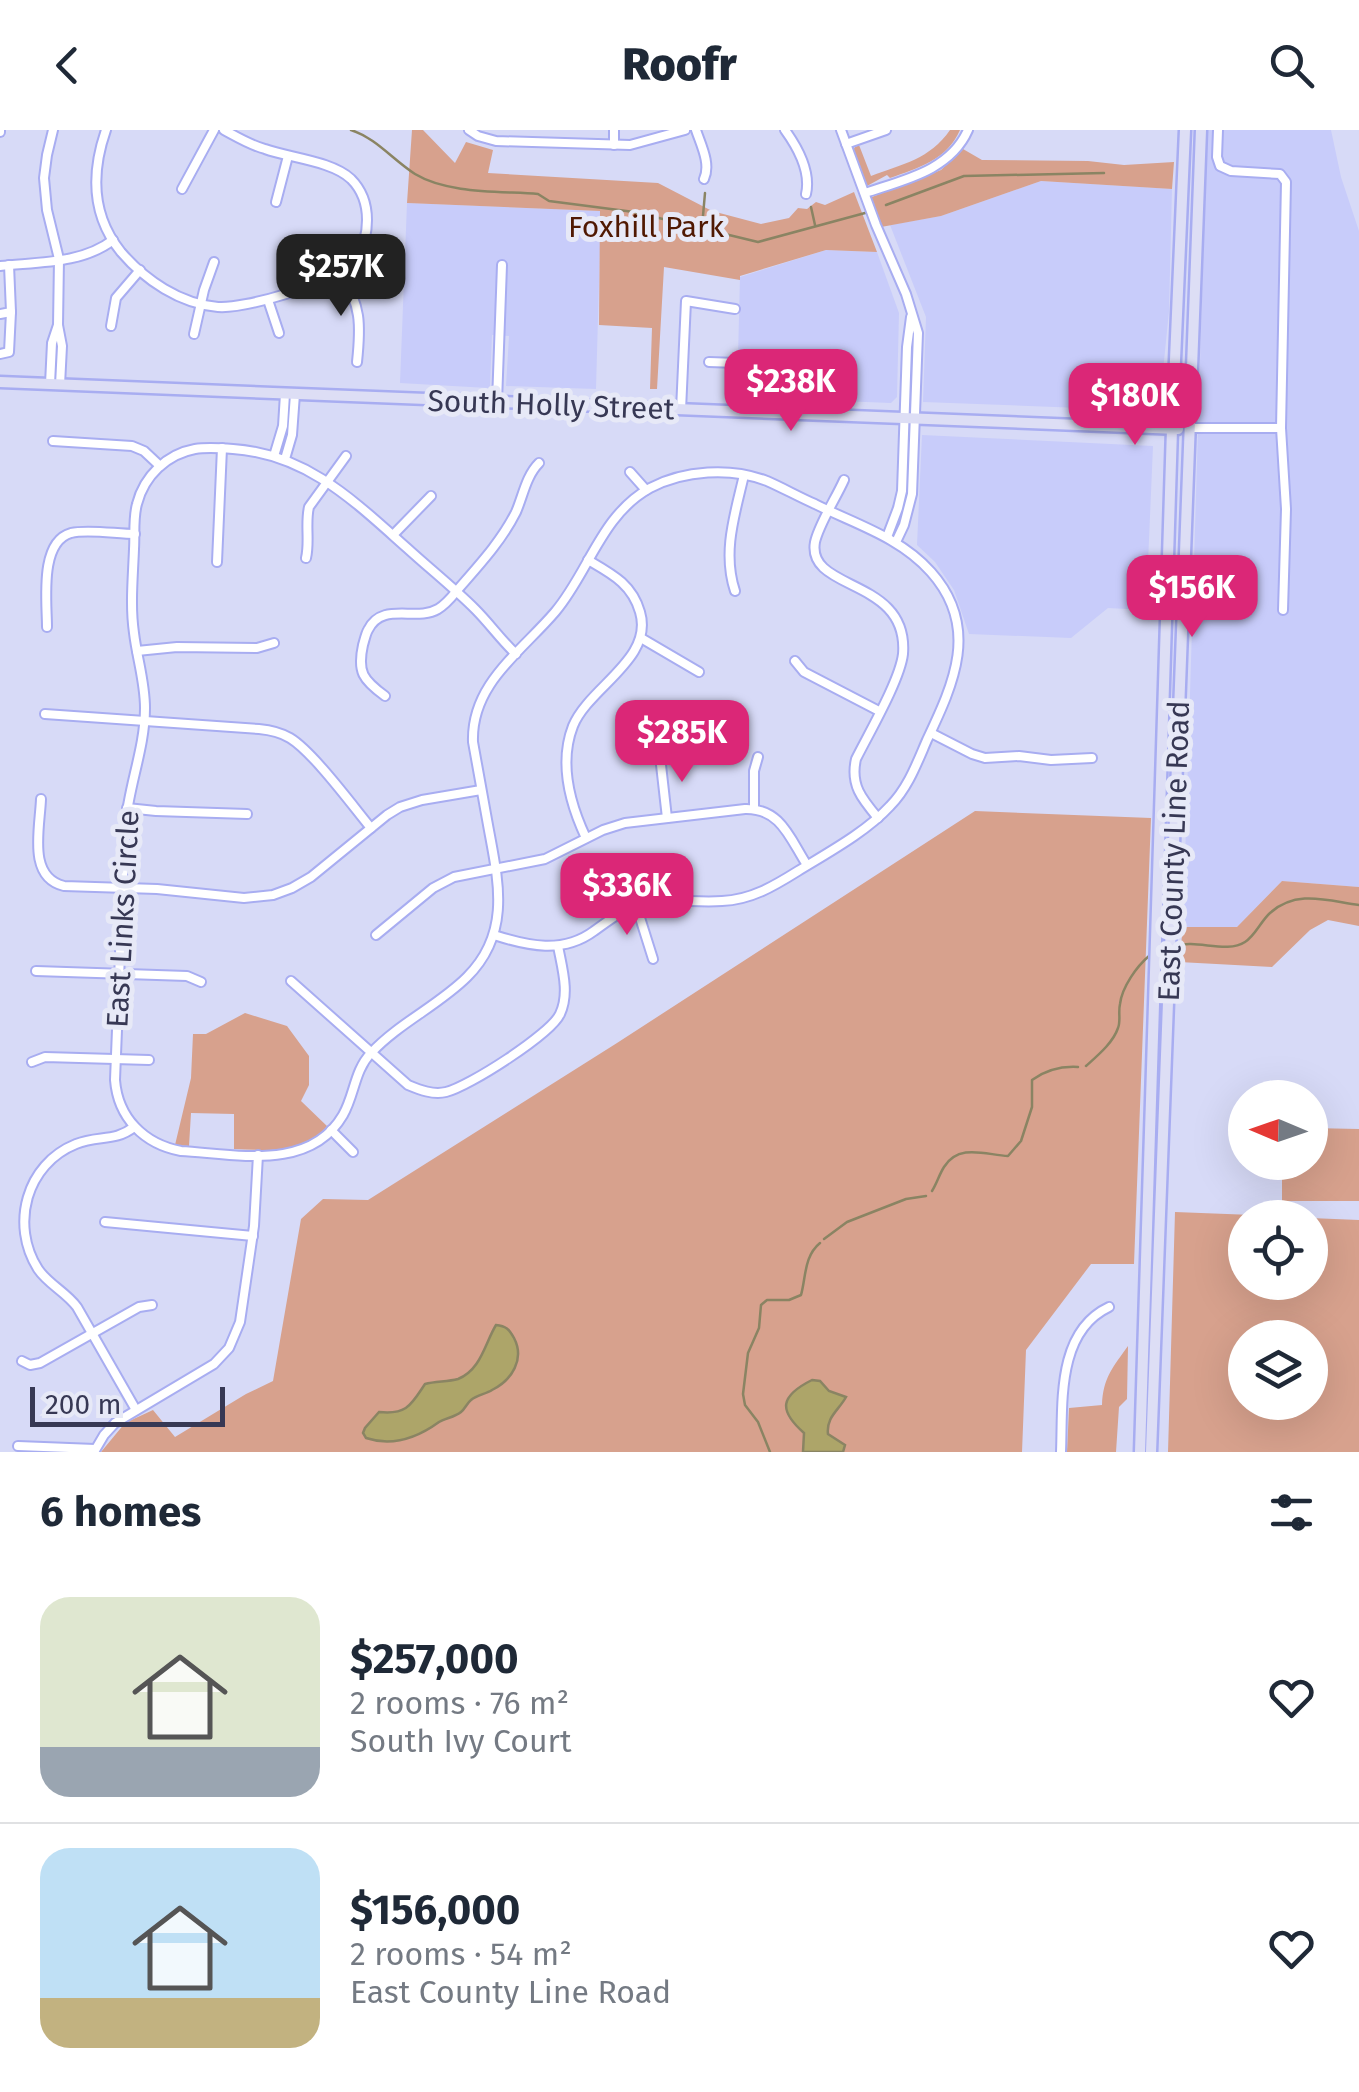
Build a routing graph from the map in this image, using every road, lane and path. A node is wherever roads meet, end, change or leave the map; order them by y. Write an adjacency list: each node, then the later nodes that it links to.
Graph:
1 (53, 130): 25 (street)
2 (106, 130): 24 (street)
3 (214, 130): 20 (street)
4 (224, 130): 18 (street)
5 (469, 130): 17 (street)
6 (614, 130): 17 (street)
7 (684, 130): 17 (street)
8 (696, 130): 19 (street)
9 (785, 130): 22 (street)
10 (841, 130): 16 (street)
11 (886, 130): 16 (street)
12 (968, 130): 21 (street)
13 (1186, 130): 51 (main road, East County Line Road)
14 (1201, 130): 49 (main road, East County Line Road)
15 (1218, 130): 50 (street)
16 (846, 144): 21 (street)
17 (614, 146)
18 (288, 156): 23 (street); 30 (street)
19 (704, 179)
20 (182, 189)
21 (864, 193): 48 (street)
22 (806, 194)
23 (276, 202)
24 (112, 240): 25 (street); 29 (street)
25 (59, 259): 27 (street); 43 (street)
26 (214, 262): 32 (street)
27 (4, 265): 34 (street)
28 (502, 265): 45 (street)
29 (140, 270): 32 (street); 36 (street)
30 (341, 272): 31 (street); 40 (street)
31 (268, 300): 32 (street); 37 (street)
32 (201, 304): 38 (street)
33 (735, 310): 46 (street)
34 (12, 312): 35 (street); 39 (street)
35 (0, 314)
36 (110, 326)
37 (279, 333)
38 (194, 334)
39 (0, 354)
40 (357, 362)
41 (709, 362): 47 (street)
42 (0, 382): 43 (main road, South Holly Street)
43 (55, 385): 44 (main road, South Holly Street)
44 (290, 394): 45 (main road, South Holly Street); 54 (street); 56 (street)
45 (497, 402): 46 (main road, South Holly Street)
46 (681, 410): 47 (main road, South Holly Street)
47 (735, 412): 48 (main road, South Holly Street)
48 (909, 419): 51 (main road, South Holly Street); 69 (street)
49 (1189, 428): 50 (street, South Holly Street); 51 (main road, South Holly Street); 86 (main road, East County Line Road)
50 (1281, 428): 77 (street)
51 (1172, 429): 76 (main road, East County Line Road)
52 (53, 441): 58 (street)
53 (222, 448): 54 (street); 58 (street); 73 (street)
54 (274, 456): 56 (street)
55 (346, 456): 62 (street)
56 (285, 459): 62 (street)
57 (539, 464): 75 (street)
58 (160, 466): 67 (street, East Links Circle)
59 (630, 472): 63 (street)
60 (744, 475): 63 (street); 65 (street); 74 (street)
61 (844, 480): 65 (street)
62 (326, 481): 68 (street); 71 (street)
63 (646, 490): 72 (street)
64 (431, 496): 68 (street)
65 (830, 511): 69 (street); 87 (street)
66 (48, 533): 70 (street)
67 (134, 534): 70 (street); 81 (street, East Links Circle)
68 (392, 535): 75 (street)
69 (891, 539): 90 (street)
70 (56, 542): 78 (street)
71 (306, 558)
72 (588, 560): 79 (street); 82 (street)
73 (218, 562)
74 (735, 591)
75 (456, 592): 82 (street); 85 (street)
76 (1168, 605): 86 (main road); 143 (main road, East County Line Road)
77 (1283, 610)
78 (47, 627)
79 (641, 638): 84 (street); 102 (street)
80 (274, 643): 81 (street)
81 (137, 651): 89 (street, East Links Circle)
82 (516, 654): 94 (street)
83 (795, 661): 87 (street)
84 (699, 672)
85 (385, 696)
86 (1180, 702): 144 (main road, East County Line Road)
87 (879, 711): 100 (street)
88 (45, 714): 89 (street)
89 (145, 721): 96 (street, East Links Circle); 101 (street)
90 (931, 733): 93 (street); 100 (street)
91 (660, 756): 99 (street)
92 (758, 757): 97 (street)
93 (1092, 758)
94 (481, 790): 101 (street); 104 (street)
95 (41, 799): 105 (street)
96 (127, 808): 98 (street); 105 (street, East Links Circle)
97 (754, 809): 99 (street); 103 (street)
98 (247, 814)
99 (667, 818): 102 (street)
100 (878, 818): 103 (street)
101 (371, 828): 105 (street)
102 (586, 838): 104 (street)
103 (806, 866): 106 (street)
104 (496, 869): 109 (street); 110 (street)
105 (122, 888): 114 (street, East Links Circle)
106 (730, 900): 107 (street); 108 (street)
107 (636, 905): 111 (street); 112 (street)
108 (730, 912)
109 (376, 935)
110 (494, 935): 111 (street); 119 (street)
111 (558, 946): 117 (street)
112 (653, 959)
113 (36, 970): 114 (street)
114 (119, 974): 116 (street); 120 (street, East Links Circle)
115 (291, 981): 119 (street)
116 (201, 982)
117 (561, 1012): 118 (street); 123 (street)
118 (573, 1018)
119 (372, 1052): 123 (street); 126 (street)
120 (116, 1059): 121 (street); 122 (street); 125 (street, East Links Circle)
121 (149, 1060)
122 (32, 1062)
123 (432, 1092): 124 (street)
124 (431, 1106)
125 (134, 1127): 128 (street); 130 (street)
126 (332, 1130): 127 (street); 128 (street)
127 (353, 1152)
128 (258, 1155): 132 (street)
129 (29, 1161): 130 (street)
130 (40, 1171): 133 (street)
131 (106, 1222): 132 (street)
132 (253, 1236): 139 (street)
133 (37, 1267): 134 (street); 137 (street)
134 (26, 1274)
135 (152, 1305): 137 (street)
136 (1109, 1307): 142 (street)
137 (92, 1334): 138 (street); 139 (street)
138 (22, 1361)
139 (136, 1410): 141 (street)
140 (18, 1446): 141 (street)
141 (94, 1450)
142 (1061, 1452)
143 (1140, 1452)
144 (1150, 1452)

